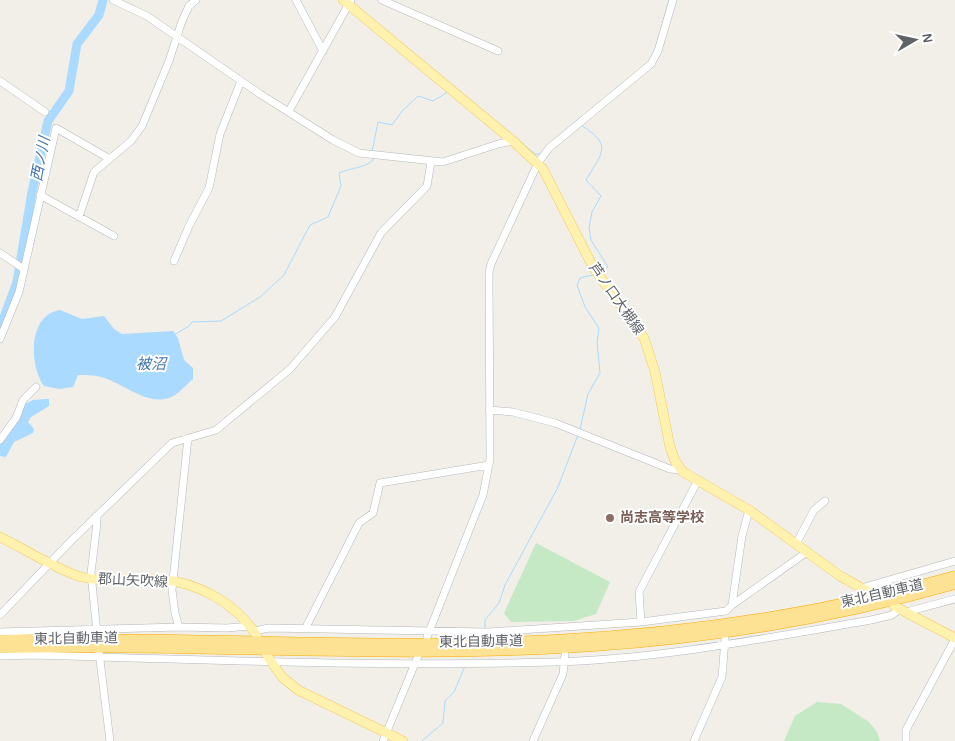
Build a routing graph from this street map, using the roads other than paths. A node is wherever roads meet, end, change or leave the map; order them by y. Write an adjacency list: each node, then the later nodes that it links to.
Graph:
1 (114, 0): 7 (street)
2 (196, 0): 7 (street)
3 (296, 0): 8 (street)
4 (382, 0): 9 (street)
5 (673, 0): 17 (street)
6 (348, 1): 8 (street); 14 (main road, 芦ノ口大槻線)
7 (176, 38): 11 (street); 15 (street)
8 (323, 51): 12 (street)
9 (498, 51)
10 (0, 81): 13 (street)
11 (241, 81): 12 (street); 22 (street)
12 (289, 111): 16 (street)
13 (46, 112)
14 (513, 141): 16 (street); 17 (main road, 芦ノ口大槻線)
15 (108, 158): 18 (street); 19 (street)
16 (431, 162): 27 (street)
17 (538, 163): 26 (street); 30 (main road, 芦ノ口大槻線)
18 (40, 195): 19 (street); 23 (street)
19 (79, 217): 20 (street)
20 (114, 236)
21 (0, 253): 23 (street)
22 (174, 261)
23 (24, 269): 24 (street)
24 (0, 339)
25 (36, 388): 28 (street)
26 (489, 410): 29 (street); 30 (street)
27 (188, 438): 34 (street); 42 (street)
28 (0, 440)
29 (489, 465): 51 (street); 55 (street)
30 (681, 470): 31 (main road, 芦ノ口大槻線)
31 (697, 482): 33 (main road, 芦ノ口大槻線); 49 (street)
32 (825, 501): 36 (street)
33 (750, 510): 36 (main road, 芦ノ口大槻線); 46 (street)
34 (96, 516): 39 (street); 41 (street)
35 (0, 537): 39 (main road, 郡山矢吹線)
36 (796, 544): 37 (main road, 芦ノ口大槻線)
37 (808, 552): 44 (main road, 芦ノ口大槻線); 46 (street)
38 (955, 561): 44 (street)
39 (50, 562): 41 (main road, 郡山矢吹線); 48 (street)
40 (955, 576): 57 (highway, 東北自動車道)
41 (92, 579): 42 (main road, 郡山矢吹線); 52 (street)
42 (174, 582): 50 (street); 53 (main road, 郡山矢吹線)
43 (955, 584): 59 (highway, 東北自動車道)
44 (865, 590)
45 (955, 599): 47 (street)
46 (732, 605): 49 (street)
47 (900, 609): 56 (main road); 58 (street)
48 (0, 615)
49 (641, 622): 55 (street)
50 (180, 626): 52 (street); 53 (street)
51 (305, 629): 53 (street); 55 (street)
52 (97, 631): 54 (street)
53 (254, 631)
54 (0, 632)
55 (427, 634)
56 (955, 639): 72 (street)
57 (0, 640)
58 (725, 642): 64 (street); 71 (street)
59 (0, 648)
60 (99, 654): 62 (street); 65 (street); 68 (street)
61 (266, 654): 65 (main road)
62 (0, 656)
63 (418, 656): 66 (street)
64 (564, 658): 66 (street); 70 (street)
65 (271, 663): 66 (street); 67 (main road)
66 (415, 664): 67 (street)
67 (385, 737): 69 (main road)
68 (110, 741)
69 (403, 741)
70 (533, 741)
71 (694, 741)
72 (906, 741)

